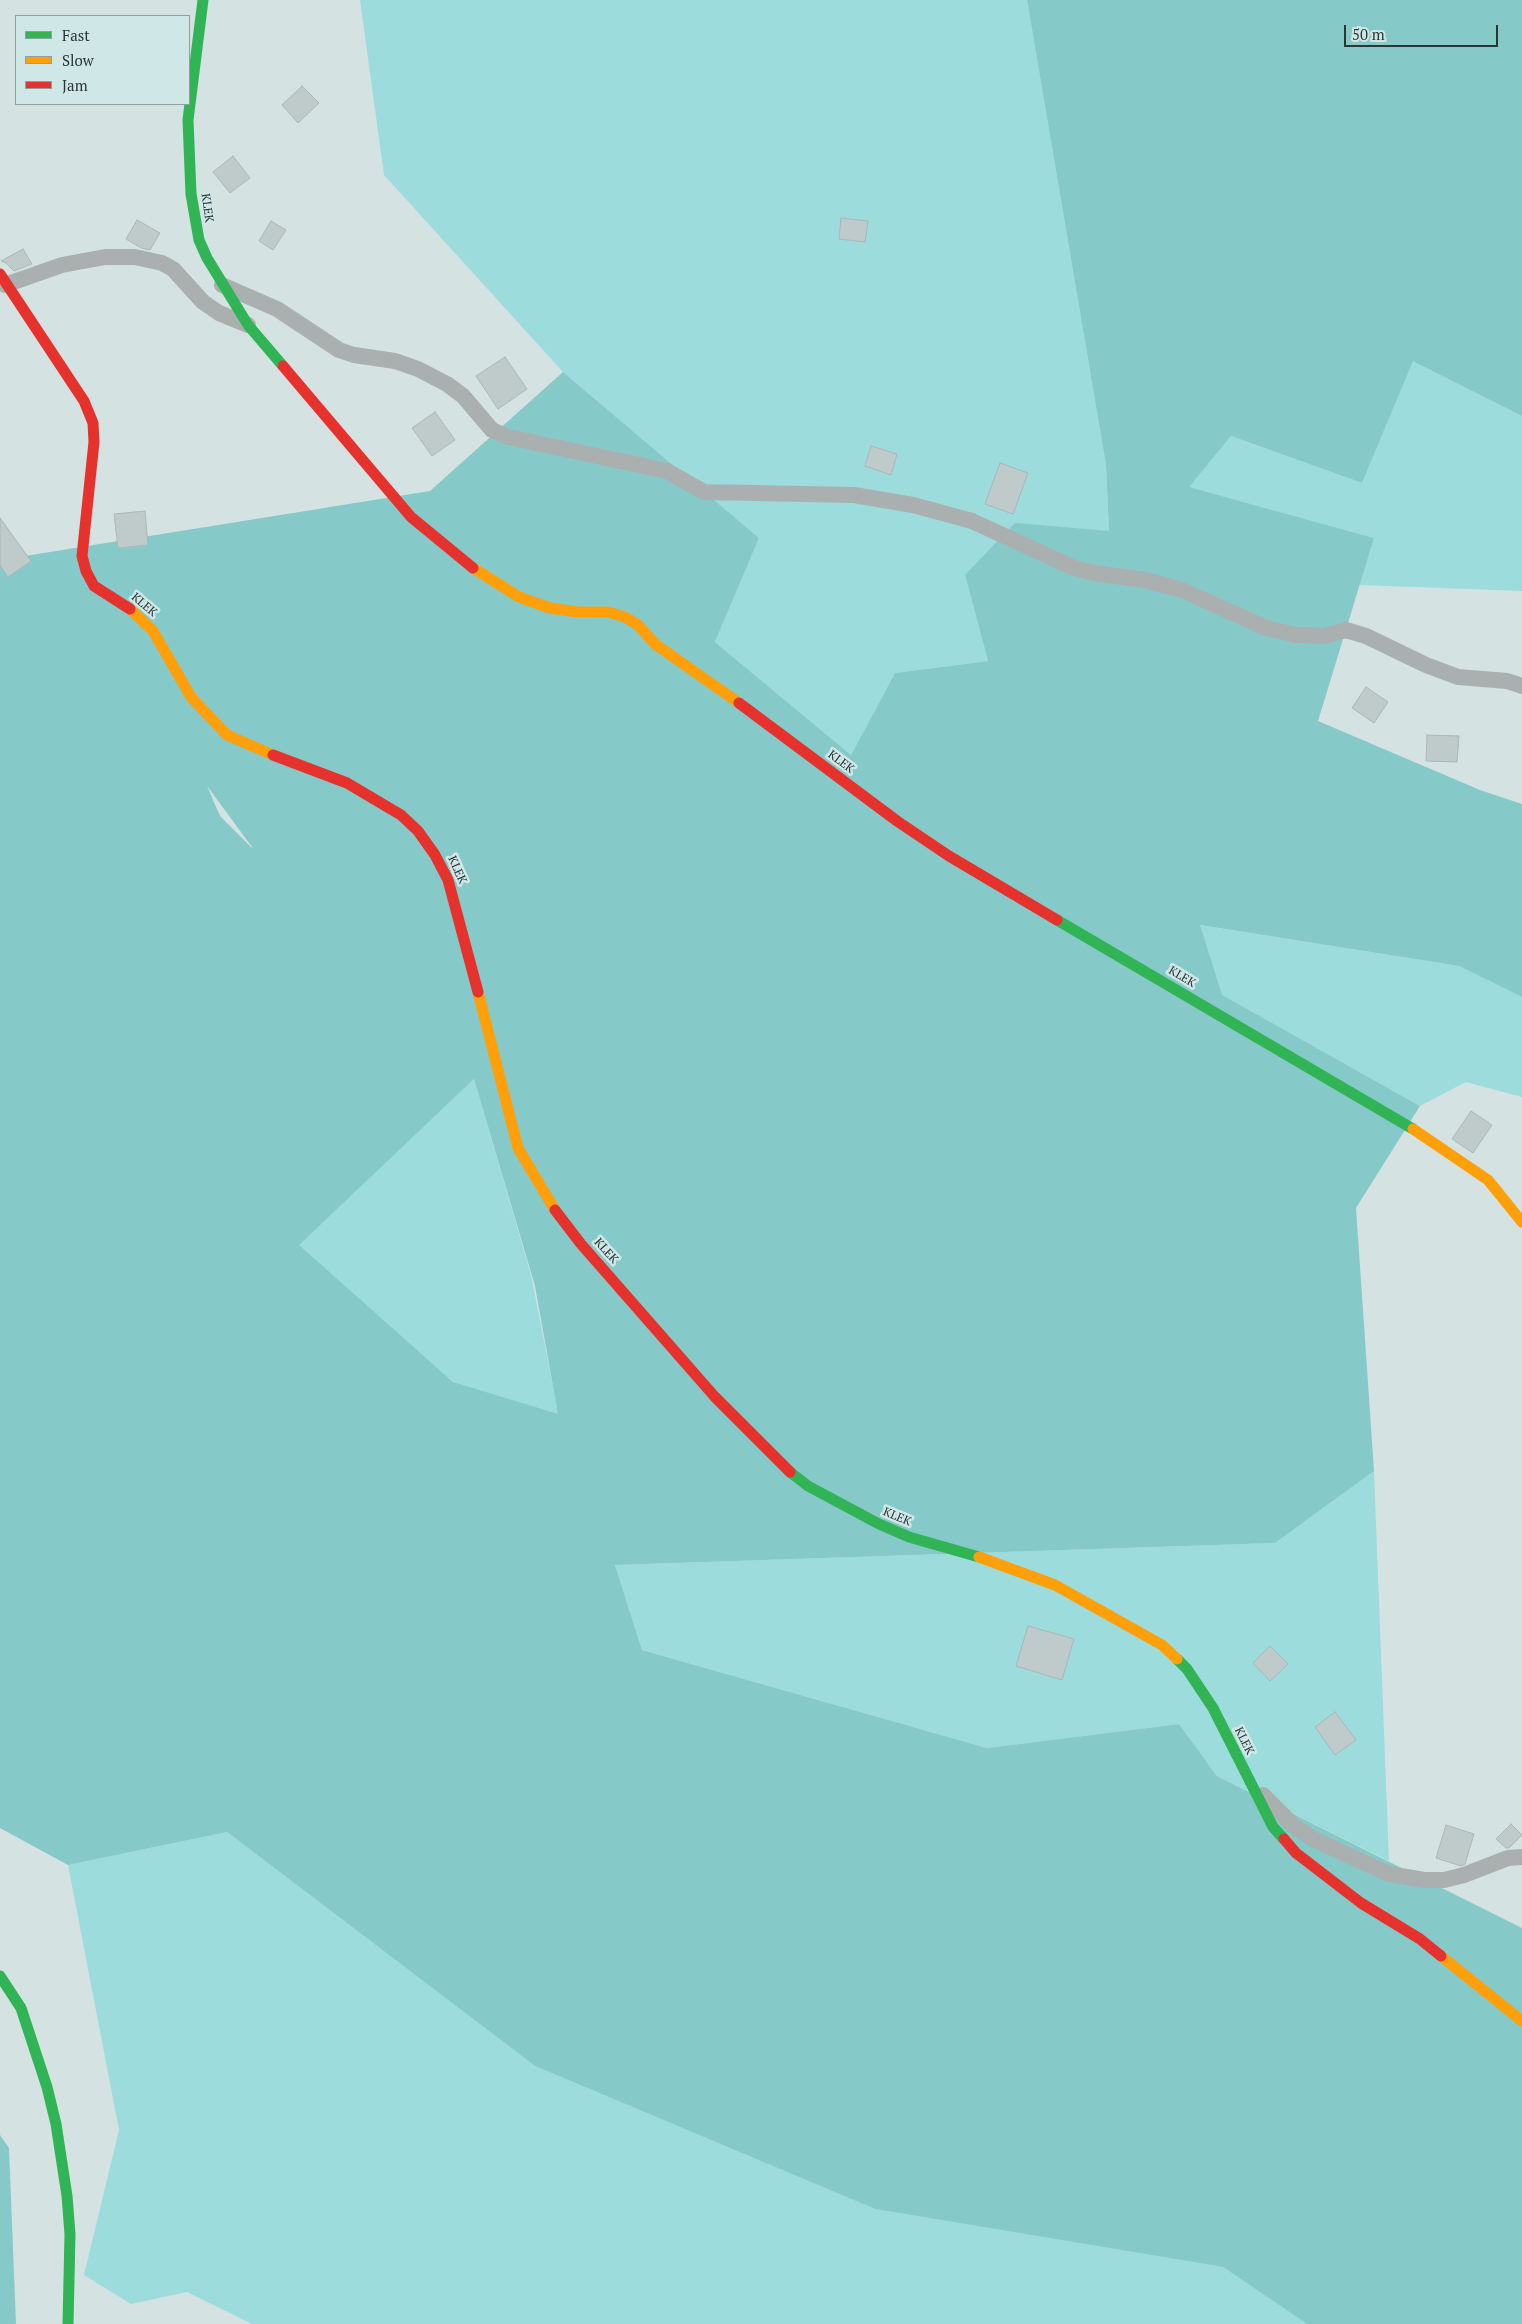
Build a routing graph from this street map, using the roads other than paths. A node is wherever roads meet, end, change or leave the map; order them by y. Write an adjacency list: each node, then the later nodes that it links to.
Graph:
1 (203, 0): 2 (street, KLEK)
2 (190, 104)
3 (190, 105): 5 (street, KLEK)
4 (3, 280): 6 (street); 9 (street, KLEK)
5 (222, 284): 6 (street, KLEK); 7 (street)
6 (248, 325): 8 (street, KLEK)
7 (1522, 686)
8 (1522, 1222)
9 (1248, 1779): 10 (street); 12 (street, KLEK)
10 (1522, 1857)
11 (0, 1976): 13 (street)
12 (1522, 2021)
13 (68, 2324)

